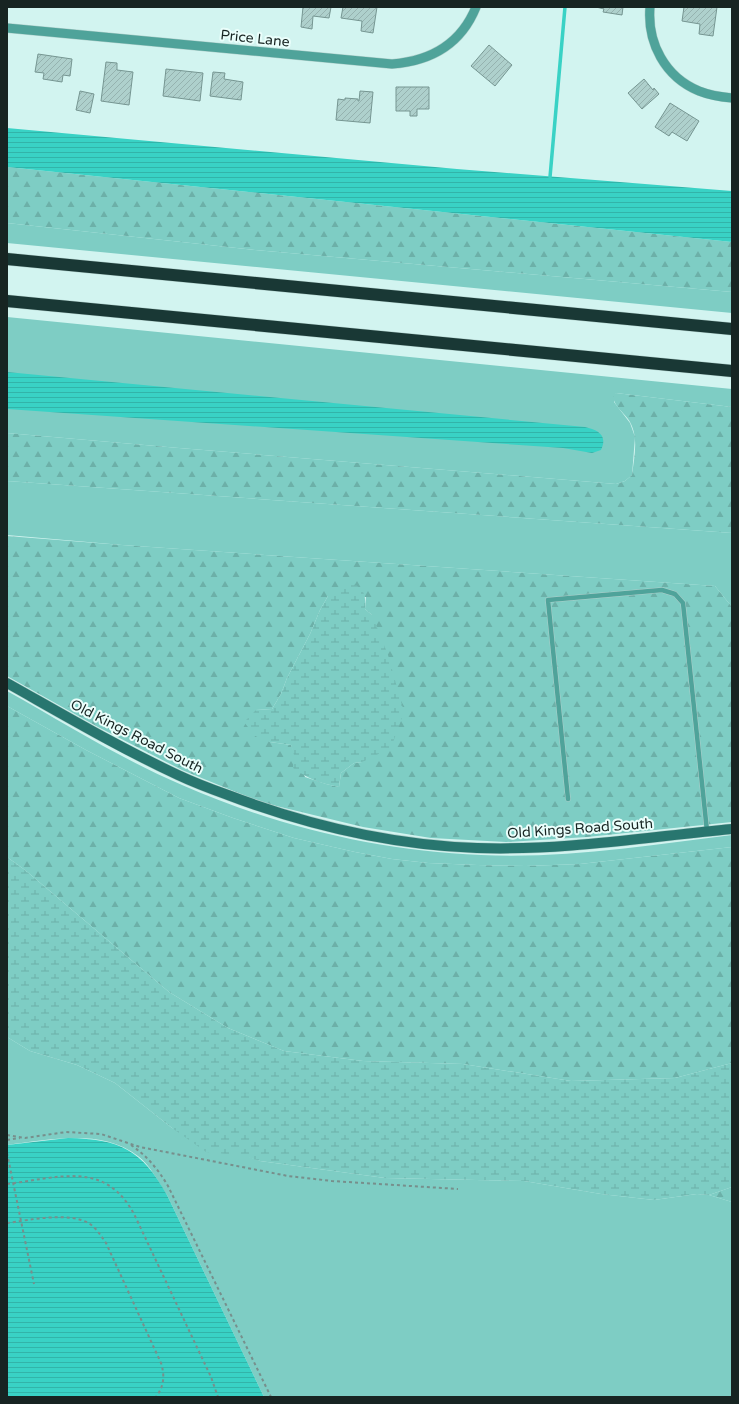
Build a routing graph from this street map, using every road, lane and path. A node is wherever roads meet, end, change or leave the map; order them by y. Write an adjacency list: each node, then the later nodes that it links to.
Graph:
1 (476, 7): 3 (street, Price Lane)
2 (650, 7): 4 (street)
3 (7, 28)
4 (732, 98)
5 (7, 259): 7 (highway)
6 (7, 301): 8 (highway)
7 (732, 329)
8 (732, 371)
9 (7, 683): 12 (street, Old Kings Road South)
10 (568, 799): 12 (lane)
11 (732, 829): 12 (street, Old Kings Road South)
12 (707, 831)
13 (7, 1135): 14 (path)
14 (25, 1138): 15 (path); 16 (path)
15 (7, 1140)
16 (128, 1143): 20 (path); 26 (path)
17 (7, 1153): 18 (path)
18 (14, 1183): 19 (path); 21 (path); 25 (path)
19 (7, 1184)
20 (458, 1190)
21 (21, 1221): 22 (path); 23 (path); 24 (path)
22 (7, 1223)
23 (34, 1284)
24 (156, 1397)
25 (218, 1397)
26 (271, 1397)

